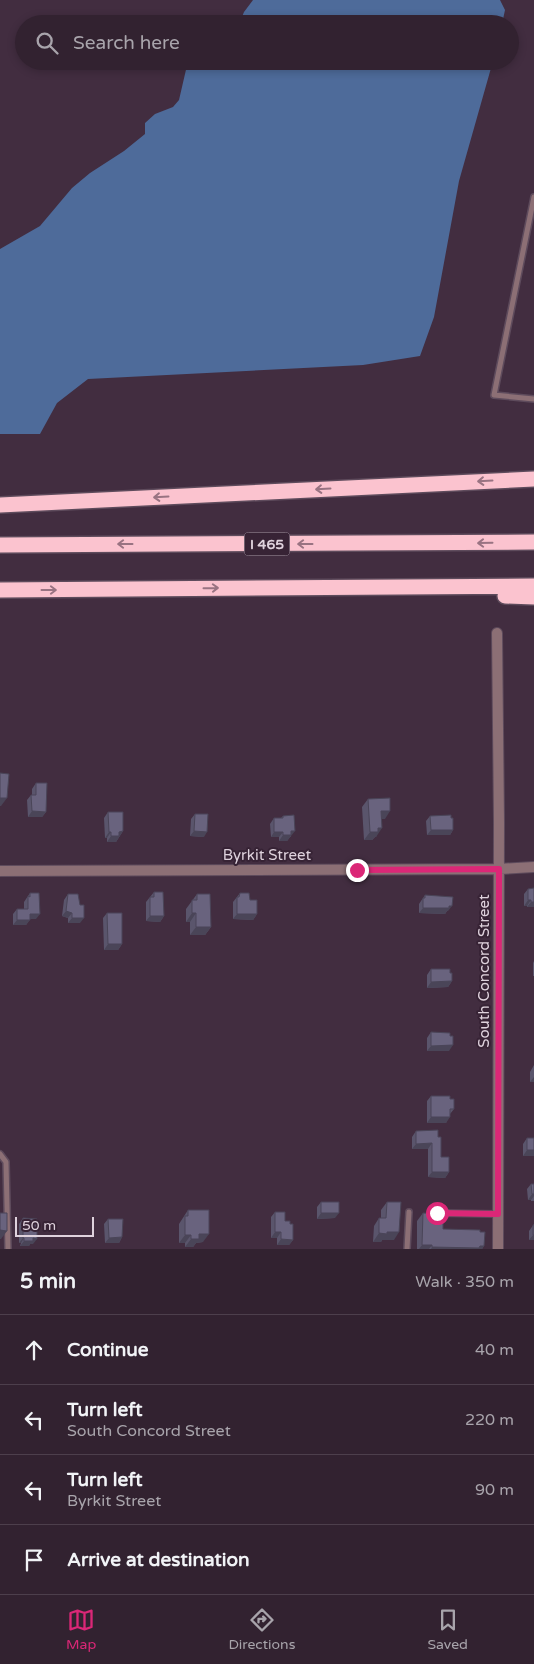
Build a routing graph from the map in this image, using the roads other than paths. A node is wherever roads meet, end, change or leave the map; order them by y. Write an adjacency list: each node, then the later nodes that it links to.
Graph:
1 (534, 197): 2 (lane)
2 (534, 399)
3 (534, 479): 4 (highway, one-way to 4)
4 (0, 505)
5 (534, 542): 6 (highway, I 465, one-way to 6)
6 (0, 545)
7 (534, 586): 8 (highway)
8 (292, 587): 9 (highway, one-way to 8); 10 (highway)
9 (0, 590)
10 (534, 597)
11 (497, 633): 13 (street, South Concord Street)
12 (534, 867): 13 (street, Byrkit Street)
13 (499, 869): 14 (street, Byrkit Street); 18 (street, South Concord Street)
14 (0, 871)
15 (0, 1154): 19 (lane)
16 (409, 1212): 20 (lane)
17 (437, 1213): 18 (lane)
18 (498, 1214): 21 (street, South Concord Street)
19 (8, 1249)
20 (407, 1249)
21 (498, 1249)

